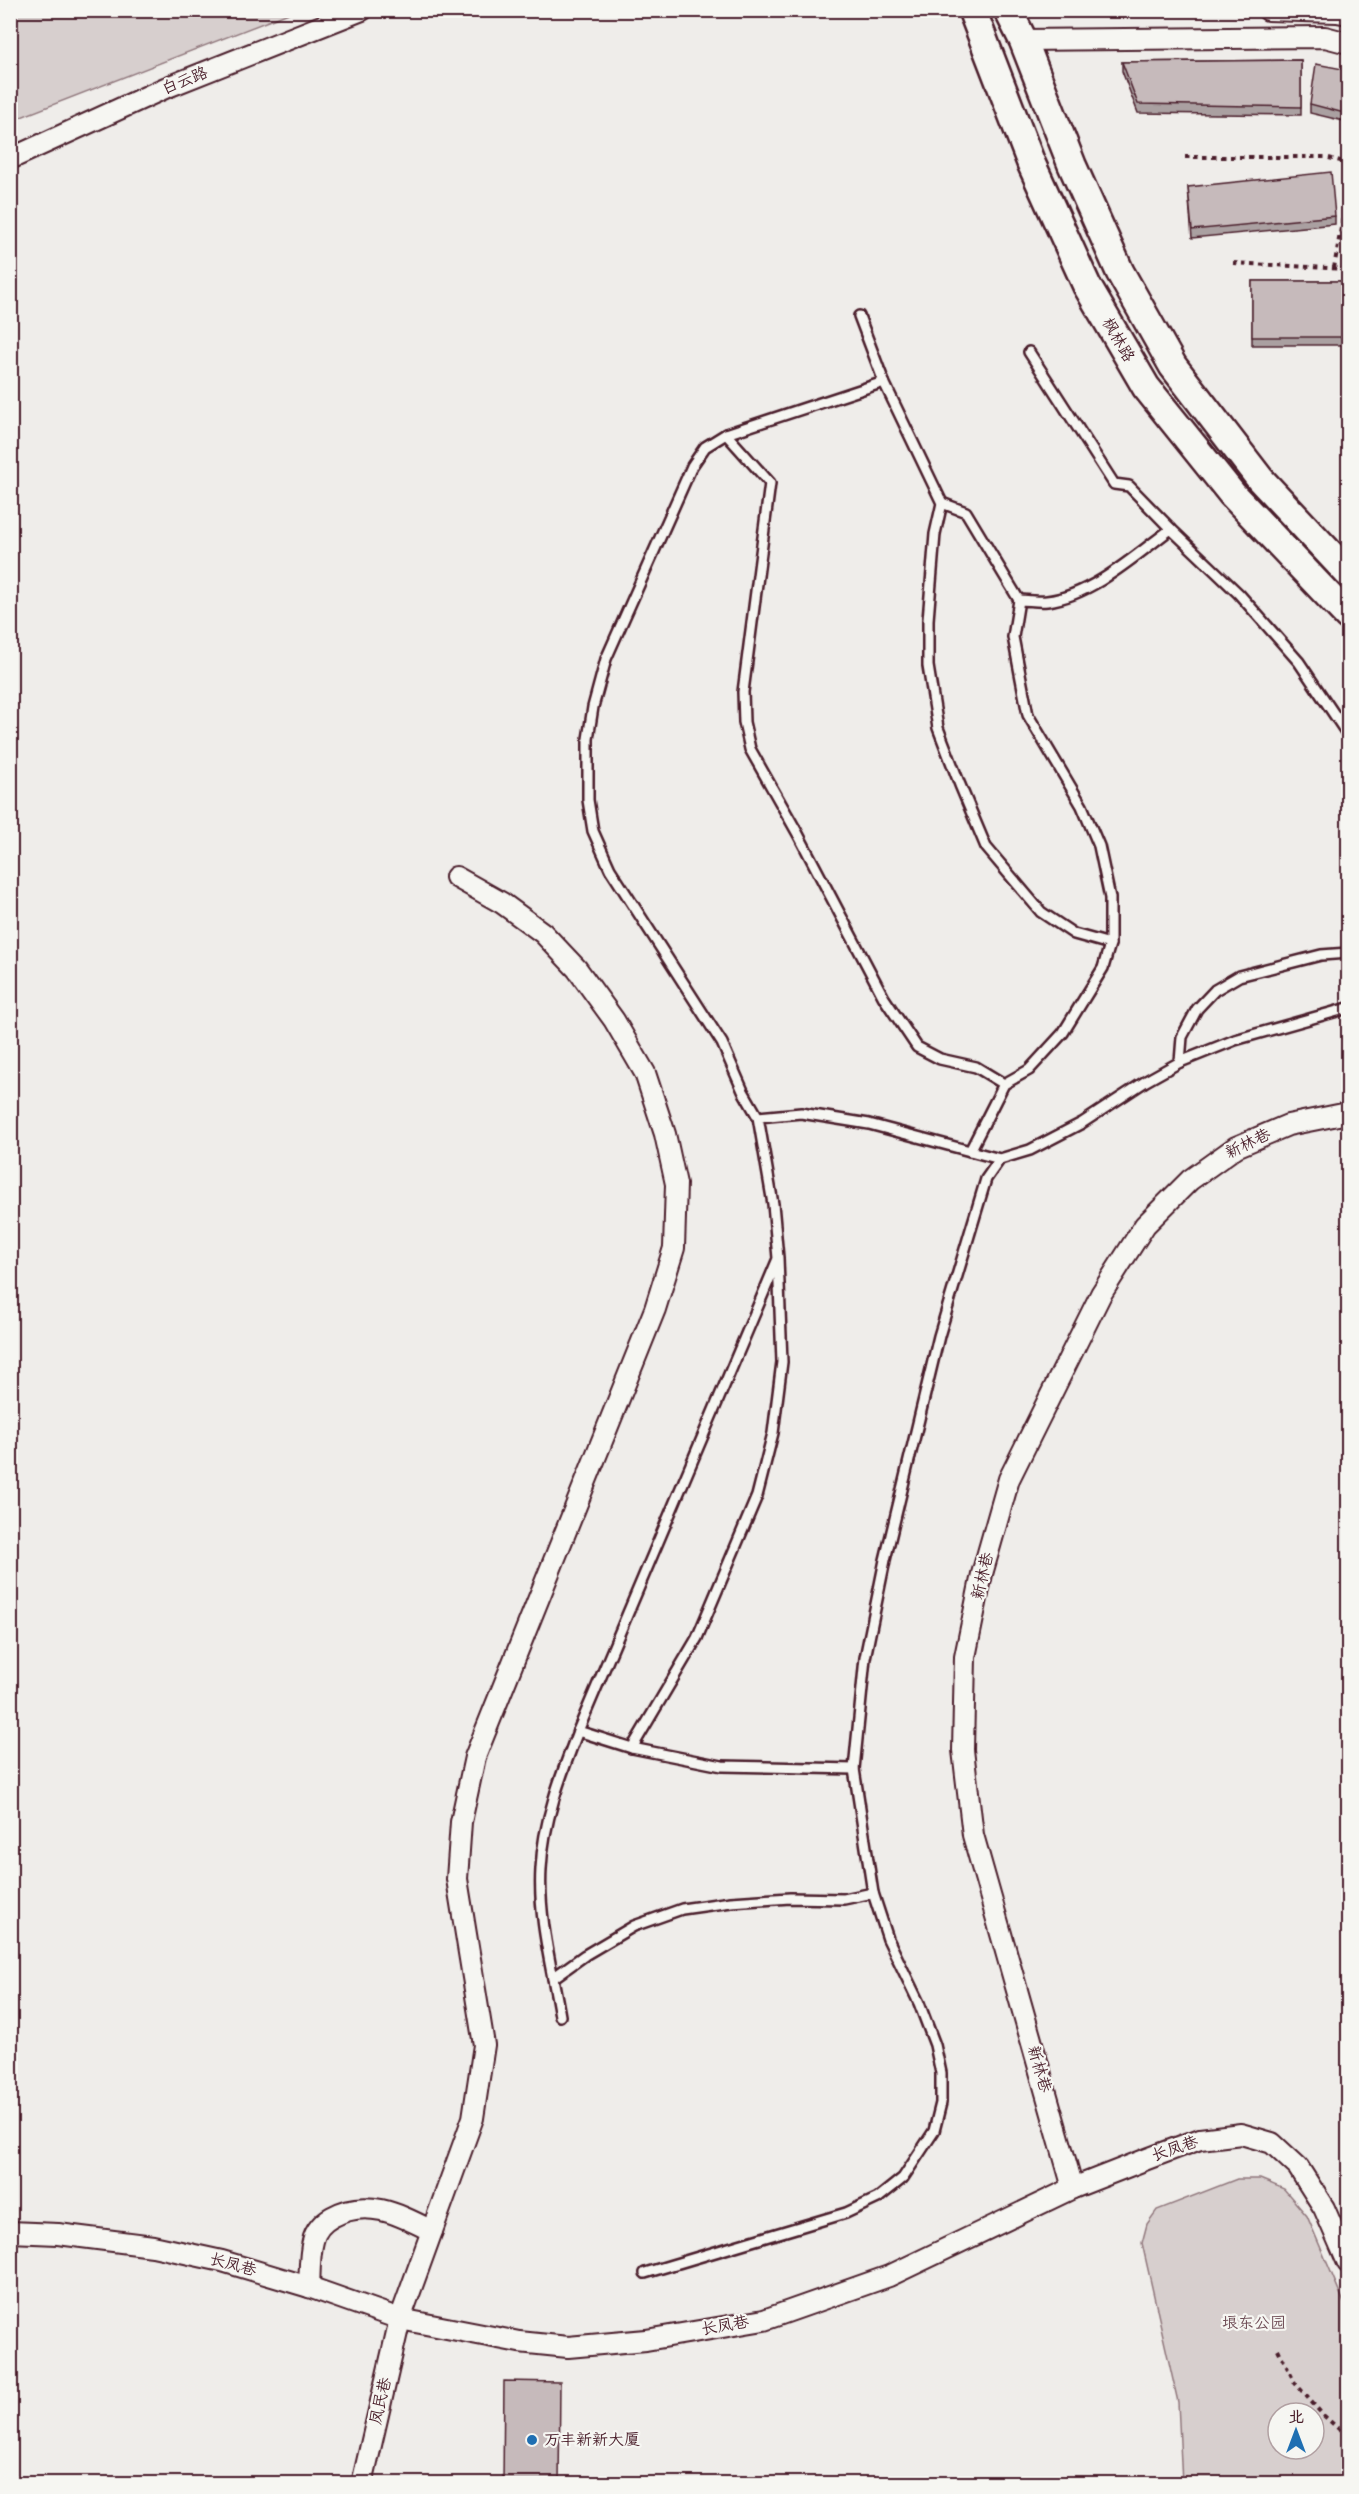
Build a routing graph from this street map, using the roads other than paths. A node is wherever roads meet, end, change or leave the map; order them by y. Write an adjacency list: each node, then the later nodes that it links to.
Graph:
1 (362, 10): 8 (street, 白云路)
2 (972, 10): 17 (main road, 枫林路)
3 (1008, 10): 6 (main road)
4 (1268, 10): 5 (street)
5 (1348, 14)
6 (1023, 40): 7 (street); 15 (main road)
7 (1348, 43)
8 (10, 159)
9 (859, 316): 11 (lane)
10 (1029, 352): 14 (lane)
11 (884, 381): 12 (lane); 13 (lane)
12 (726, 435): 24 (lane); 26 (lane)
13 (942, 503): 16 (lane); 20 (lane)
14 (1171, 530): 16 (lane); 18 (lane)
15 (1348, 573)
16 (1019, 600): 20 (lane)
17 (1348, 616)
18 (1348, 735)
19 (456, 877): 38 (street, 凤民巷)
20 (1110, 944): 24 (lane)
21 (1348, 953): 23 (lane)
22 (1348, 1008): 23 (lane)
23 (1180, 1062): 28 (lane)
24 (1004, 1084): 27 (lane)
25 (1348, 1113): 36 (street, 新林巷)
26 (758, 1116): 27 (lane); 29 (lane)
27 (970, 1151): 28 (lane)
28 (1000, 1159): 32 (lane)
29 (778, 1258): 30 (lane); 31 (lane)
30 (578, 1731): 31 (lane); 34 (lane)
31 (632, 1748): 32 (lane)
32 (854, 1769): 33 (lane)
33 (873, 1893): 34 (lane); 40 (lane)
34 (553, 1978): 35 (lane)
35 (560, 2016)
36 (1073, 2188): 39 (street, 长凤巷); 42 (street, 长凤巷)
37 (10, 2232): 41 (street, 长凤巷)
38 (432, 2232): 41 (street); 42 (street, 凤民巷)
39 (1348, 2263)
40 (645, 2272)
41 (309, 2287): 42 (street, 长凤巷)
42 (400, 2319): 43 (street, 凤民巷)
43 (362, 2484)

